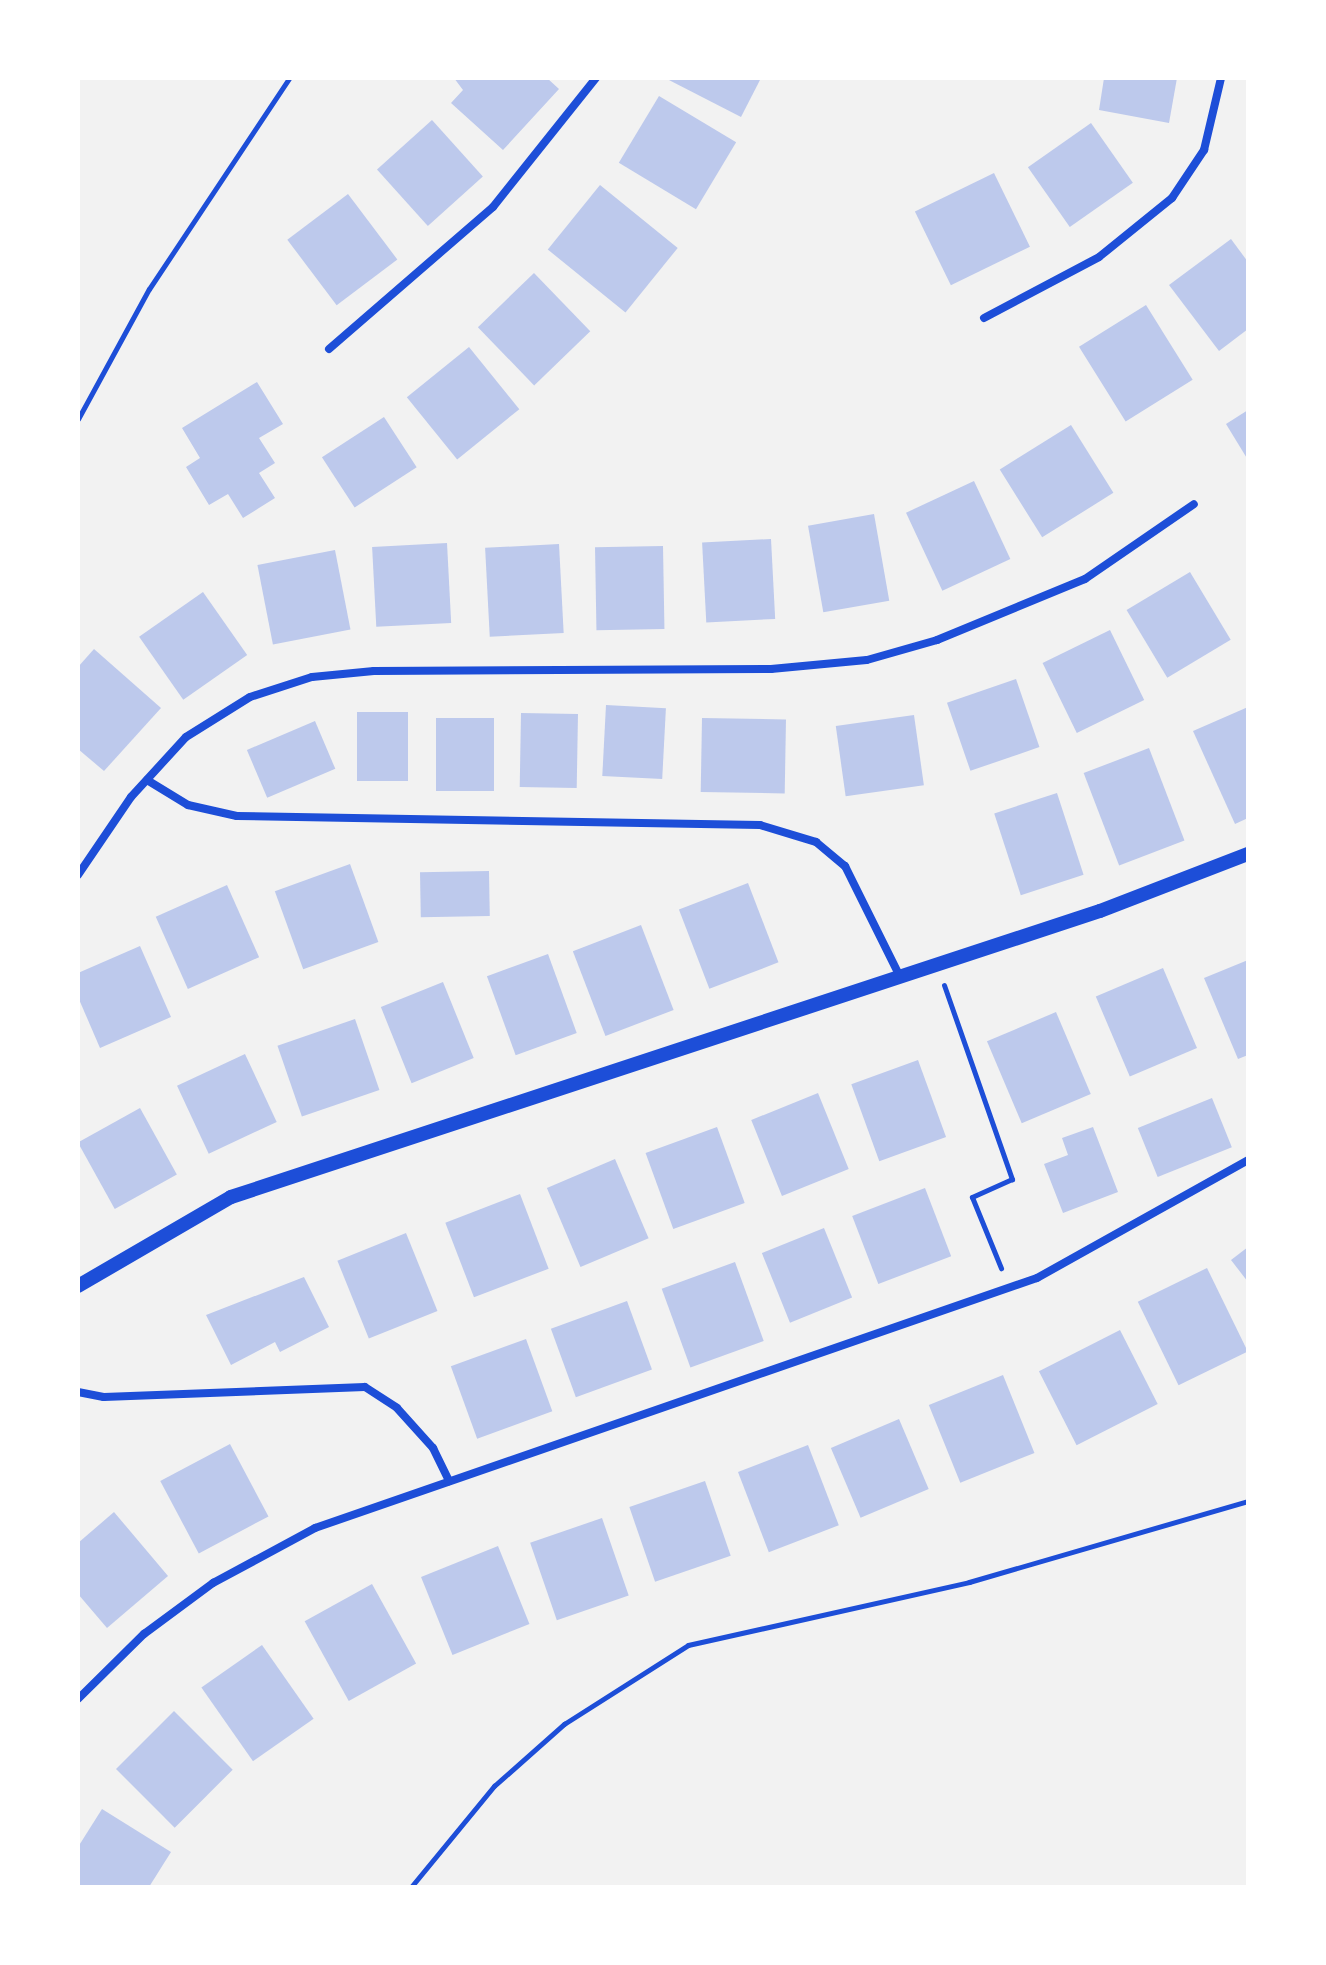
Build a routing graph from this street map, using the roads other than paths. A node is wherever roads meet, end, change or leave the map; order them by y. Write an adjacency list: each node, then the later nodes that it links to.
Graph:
1 (596, 78): 4 (street)
2 (1221, 78): 3 (street)
3 (984, 318)
4 (329, 349)
5 (1194, 504): 6 (street)
6 (147, 780): 8 (street); 9 (street)
7 (1248, 854): 9 (street)
8 (78, 875)
9 (898, 973): 11 (street)
10 (1248, 1160): 13 (street)
11 (78, 1286)
12 (78, 1392): 13 (street)
13 (449, 1481): 14 (street)
14 (78, 1699)

